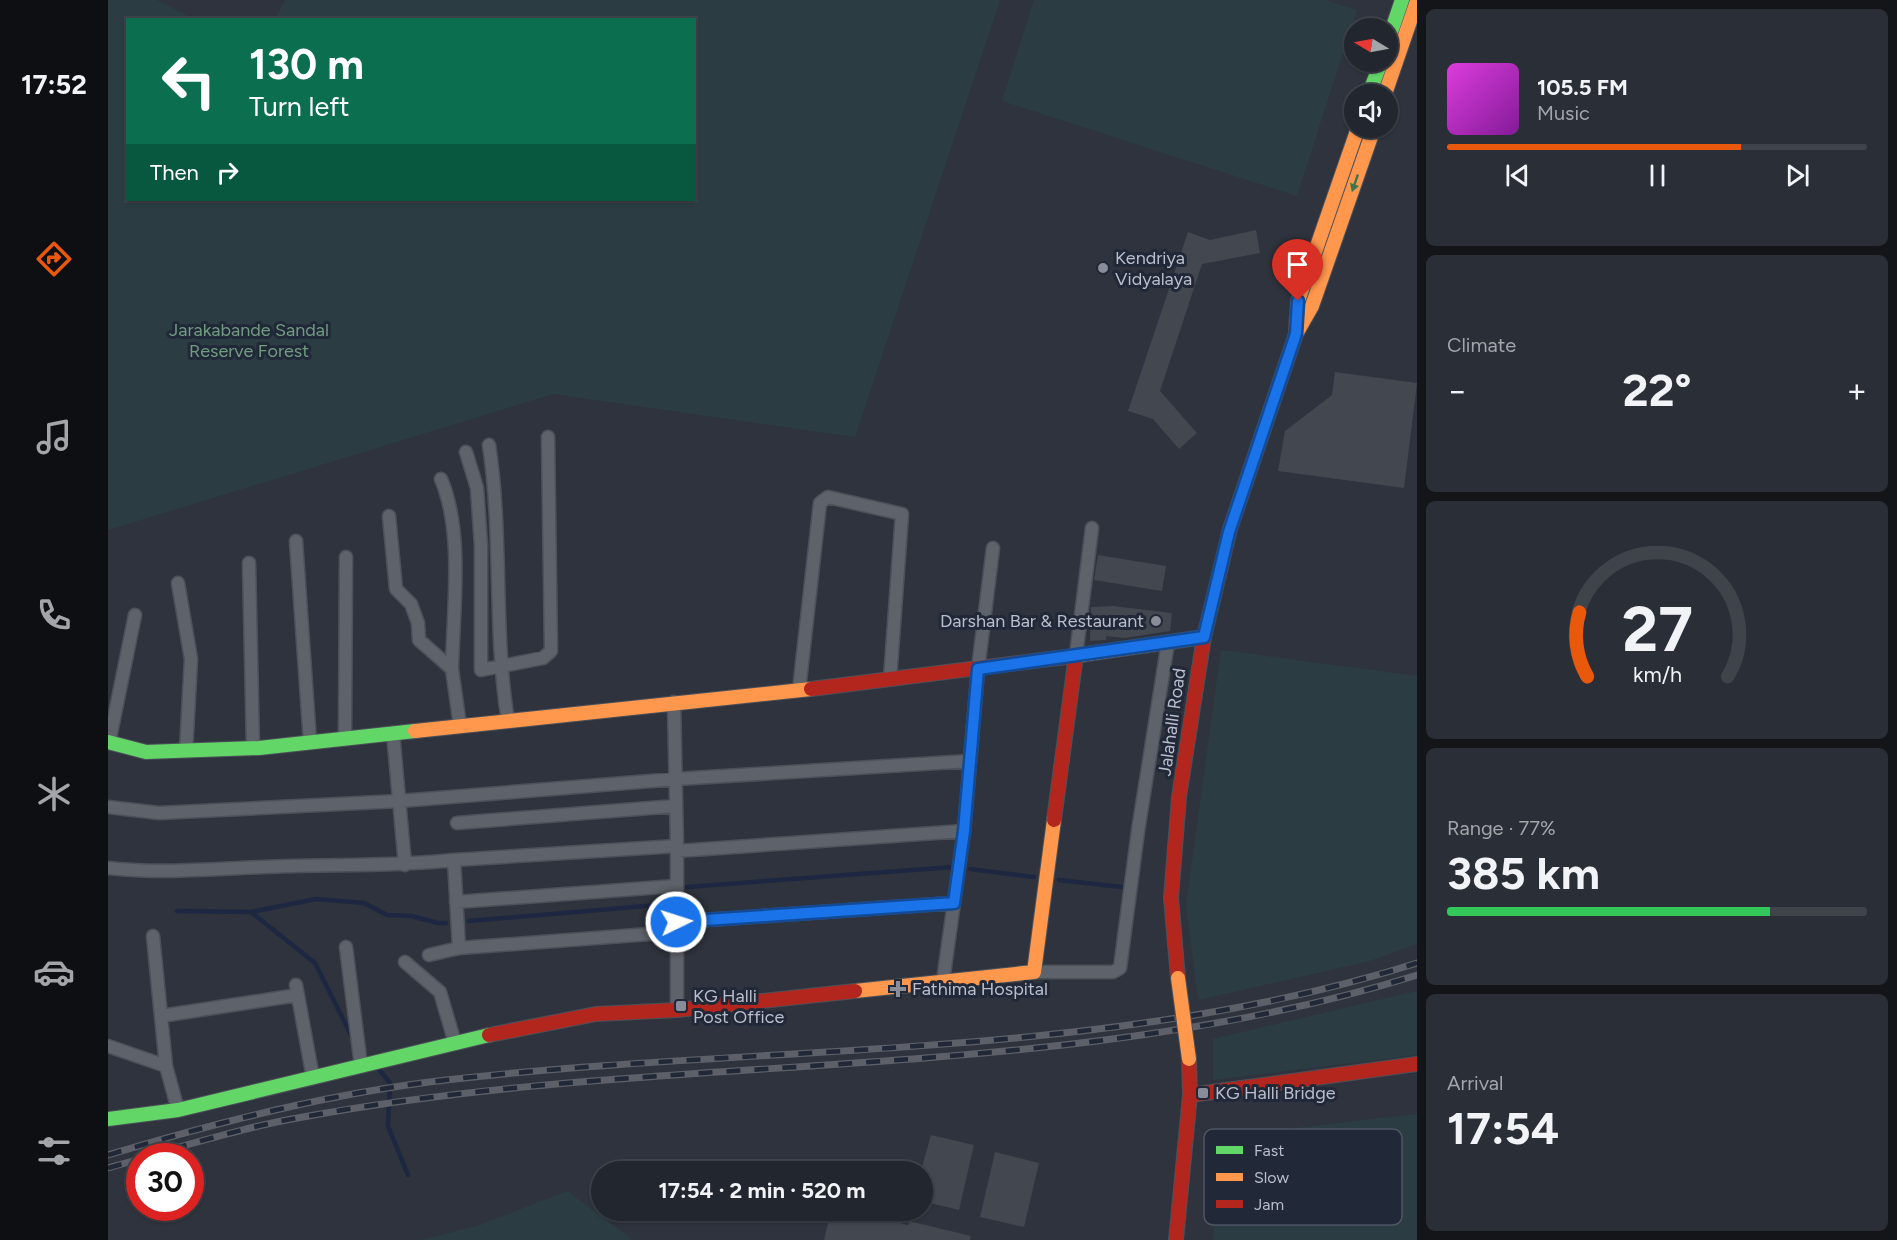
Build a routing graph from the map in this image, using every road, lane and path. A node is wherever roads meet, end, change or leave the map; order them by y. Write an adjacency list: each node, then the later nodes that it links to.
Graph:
1 (1402, 0): 3 (main road)
2 (1417, 1): 5 (main road)
3 (1396, 18)
4 (1398, 22): 5 (street)
5 (1413, 25): 6 (main road)
6 (1389, 84)
7 (1355, 138): 9 (main road)
8 (1371, 138): 9 (main road, Jalahalli Road, one-way to 9)
9 (1296, 334): 22 (main road, Jalahalli Road)
10 (548, 437): 25 (street)
11 (489, 445): 25 (street)
12 (466, 452): 25 (street)
13 (441, 478): 26 (street)
14 (389, 516): 26 (street)
15 (1092, 528): 24 (street)
16 (296, 541): 35 (street)
17 (993, 548): 27 (street)
18 (346, 557): 34 (street)
19 (249, 563): 37 (street)
20 (178, 584): 38 (street)
21 (135, 615): 36 (street)
22 (1204, 637): 23 (main road); 69 (main road, Jalahalli Road, bridge)
23 (1168, 642): 24 (main road); 59 (street)
24 (1076, 655): 27 (main road); 59 (main road)
25 (501, 668): 31 (street)
26 (452, 669): 32 (street)
27 (978, 669): 28 (main road); 39 (street)
28 (890, 678): 29 (main road); 29 (street)
29 (799, 690): 30 (main road)
30 (674, 702): 31 (main road); 40 (street)
31 (508, 721): 32 (main road)
32 (460, 726): 33 (main road)
33 (393, 733): 34 (main road); 41 (street)
34 (345, 738): 35 (main road)
35 (310, 742): 37 (main road)
36 (109, 743): 38 (main road)
37 (252, 748): 38 (main road)
38 (186, 751)
39 (970, 761): 40 (street); 45 (street)
40 (676, 779): 41 (street); 42 (street)
41 (400, 801): 43 (street); 48 (street)
42 (676, 806): 44 (street); 46 (street)
43 (108, 807)
44 (457, 823)
45 (964, 831): 46 (street); 52 (street)
46 (677, 849): 47 (street); 50 (street)
47 (454, 860): 48 (street); 51 (street)
48 (405, 865): 49 (street)
49 (108, 868)
50 (676, 886): 51 (street); 53 (street)
51 (456, 902): 56 (street)
52 (954, 903): 53 (street); 60 (street)
53 (676, 927): 56 (street); 61 (street)
54 (153, 936): 62 (street)
55 (346, 947): 67 (street)
56 (459, 948): 57 (street)
57 (429, 955)
58 (405, 962): 63 (street)
59 (1034, 972): 60 (main road)
60 (943, 981): 61 (main road)
61 (676, 1010): 63 (main road)
62 (161, 1016): 66 (street); 68 (street)
63 (455, 1043): 67 (main road)
64 (108, 1046): 66 (street)
65 (1417, 1064): 69 (main road)
66 (166, 1066): 70 (street)
67 (361, 1066): 68 (main road)
68 (313, 1078): 70 (main road)
69 (1190, 1095): 72 (main road, Jalahalli Road)
70 (178, 1110): 71 (main road)
71 (108, 1119)
72 (1176, 1240)

